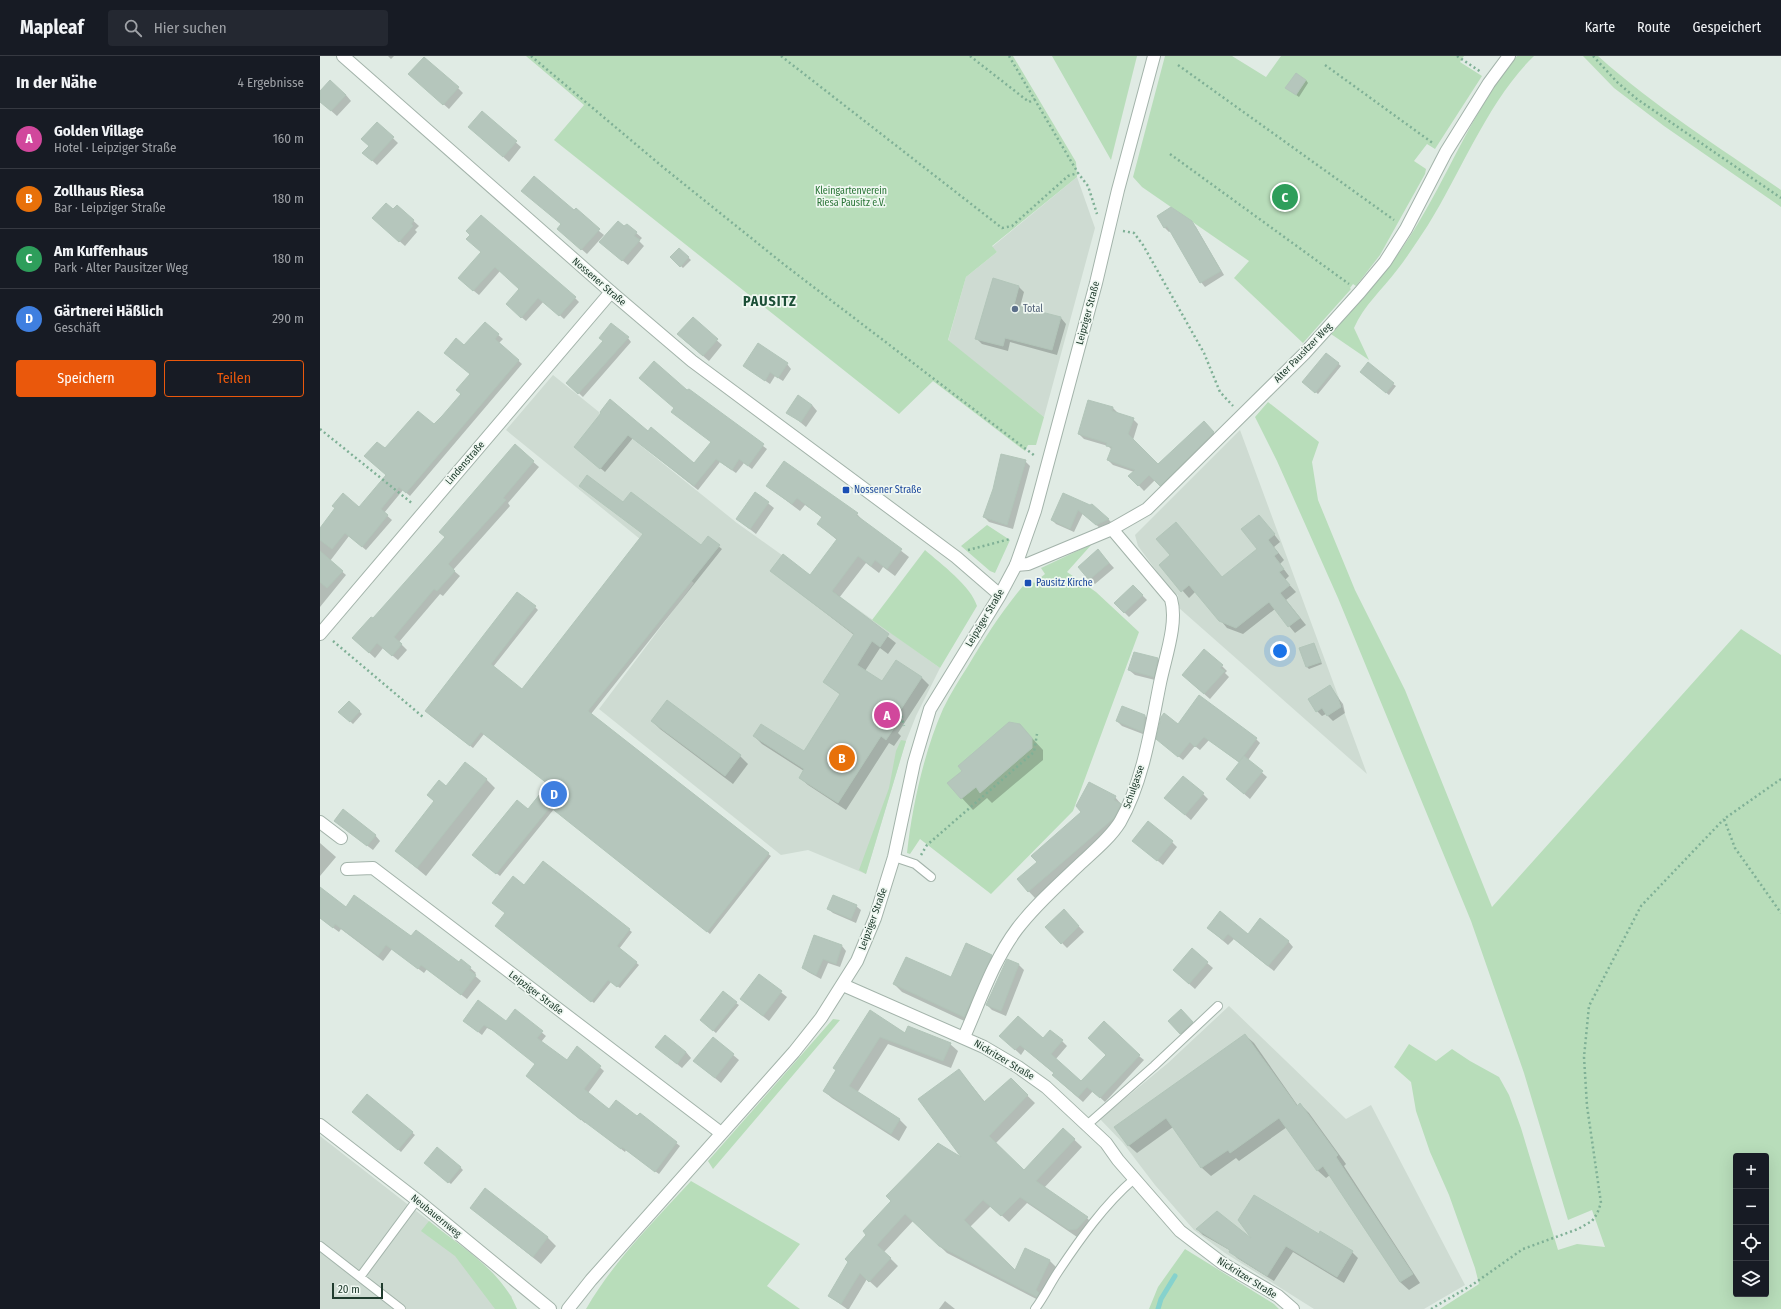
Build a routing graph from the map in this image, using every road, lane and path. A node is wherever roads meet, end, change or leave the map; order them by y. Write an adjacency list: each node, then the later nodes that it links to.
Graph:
1 (343, 56): 20 (street, Nossener Straße)
2 (531, 56): 24 (path)
3 (781, 56): 16 (path)
4 (970, 56): 13 (path)
5 (1009, 56): 13 (path)
6 (1154, 56): 18 (street, Leipziger Straße)
7 (1457, 56): 12 (path)
8 (1509, 56): 12 (street, Alter Pausitzer Weg)
9 (1593, 56): 17 (path)
10 (1178, 65): 19 (path)
11 (1325, 65): 14 (path)
12 (1492, 78): 14 (street, Alter Pausitzer Weg)
13 (1035, 99): 16 (path)
14 (1446, 152): 19 (street, Alter Pausitzer Weg)
15 (1170, 154): 21 (path)
16 (1078, 173): 18 (path)
17 (1781, 198)
18 (1109, 228): 22 (path); 24 (street, Leipziger Straße)
19 (1406, 229): 21 (street, Alter Pausitzer Weg)
20 (611, 292): 25 (street, Lindenstraße); 28 (street, Nossener Straße)
21 (1360, 292): 22 (street, Alter Pausitzer Weg)
22 (1241, 418): 26 (street, Alter Pausitzer Weg)
23 (320, 429): 25 (path)
24 (1047, 463): 27 (street, Leipziger Straße)
25 (423, 511): 31 (street, Lindenstraße)
26 (1112, 529): 29 (street, Alter Pausitzer Weg); 47 (street, Schulgasse)
27 (1024, 543): 28 (path); 29 (street, Leipziger Straße)
28 (956, 556): 30 (street, Nossener Straße)
29 (1016, 565): 30 (street, Leipziger Straße)
30 (1000, 595): 40 (street, Leipziger Straße)
31 (321, 633): 33 (path)
32 (900, 711): 34 (path)
33 (423, 717)
34 (904, 726)
35 (1037, 734): 41 (path)
36 (1781, 779): 37 (path)
37 (1724, 819): 44 (path); 60 (path)
38 (320, 822): 39 (street)
39 (342, 838)
40 (894, 857): 41 (lane); 45 (street, Leipziger Straße)
41 (915, 864): 43 (lane)
42 (347, 868): 50 (street, Leipziger Straße)
43 (931, 877)
44 (1781, 913)
45 (844, 985): 47 (street, Nickritzer Straße); 50 (street, Leipziger Straße)
46 (1218, 1006): 49 (lane)
47 (964, 1038): 49 (street, Nickritzer Straße)
48 (320, 1125): 52 (street, Neubauernweg)
49 (1087, 1125): 51 (street, Nickritzer Straße)
50 (721, 1134): 57 (street, Leipziger Straße)
51 (1134, 1179): 58 (lane); 59 (street, Nickritzer Straße)
52 (417, 1200): 54 (lane); 56 (street, Neubauernweg)
53 (320, 1246): 54 (lane)
54 (360, 1277): 55 (lane)
55 (401, 1309)
56 (550, 1309)
57 (568, 1309)
58 (1035, 1309)
59 (1293, 1309)
60 (1432, 1309)

